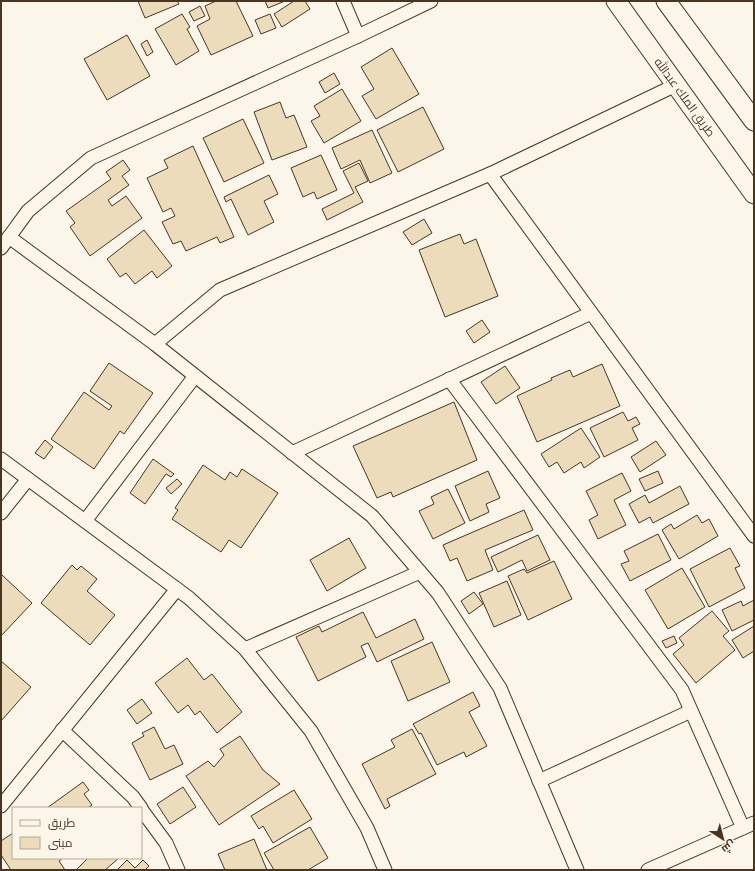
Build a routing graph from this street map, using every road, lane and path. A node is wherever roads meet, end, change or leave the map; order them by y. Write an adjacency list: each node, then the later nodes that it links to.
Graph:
1 (342, 1): 5 (street)
2 (431, 1): 5 (street)
3 (616, 1): 6 (street, طريق الملك عبدالله)
4 (666, 1): 7 (street)
5 (358, 36): 10 (street)
6 (676, 85): 8 (street); 9 (street, طريق الملك عبدالله)
7 (754, 121)
8 (490, 174): 12 (street); 13 (street)
9 (754, 194)
10 (9, 236): 11 (street); 13 (street)
11 (1, 248)
12 (592, 313): 15 (street); 21 (street)
13 (155, 344): 14 (street)
14 (195, 376): 16 (street); 20 (street)
15 (449, 379): 16 (street); 25 (street)
16 (292, 453): 22 (street)
17 (1, 459): 18 (street)
18 (28, 479): 19 (street); 20 (street)
19 (1, 513)
20 (85, 521): 23 (street)
21 (754, 536)
22 (420, 572): 24 (street); 27 (street)
23 (177, 588): 24 (street); 26 (street)
24 (245, 649): 33 (street)
25 (691, 711): 27 (street); 31 (street)
26 (62, 730): 28 (street); 29 (street)
27 (539, 781): 34 (street)
28 (1, 806)
29 (140, 807)
30 (142, 809): 32 (street)
31 (748, 825): 35 (street)
32 (178, 870)
33 (385, 870)
34 (577, 870)
35 (648, 870)

